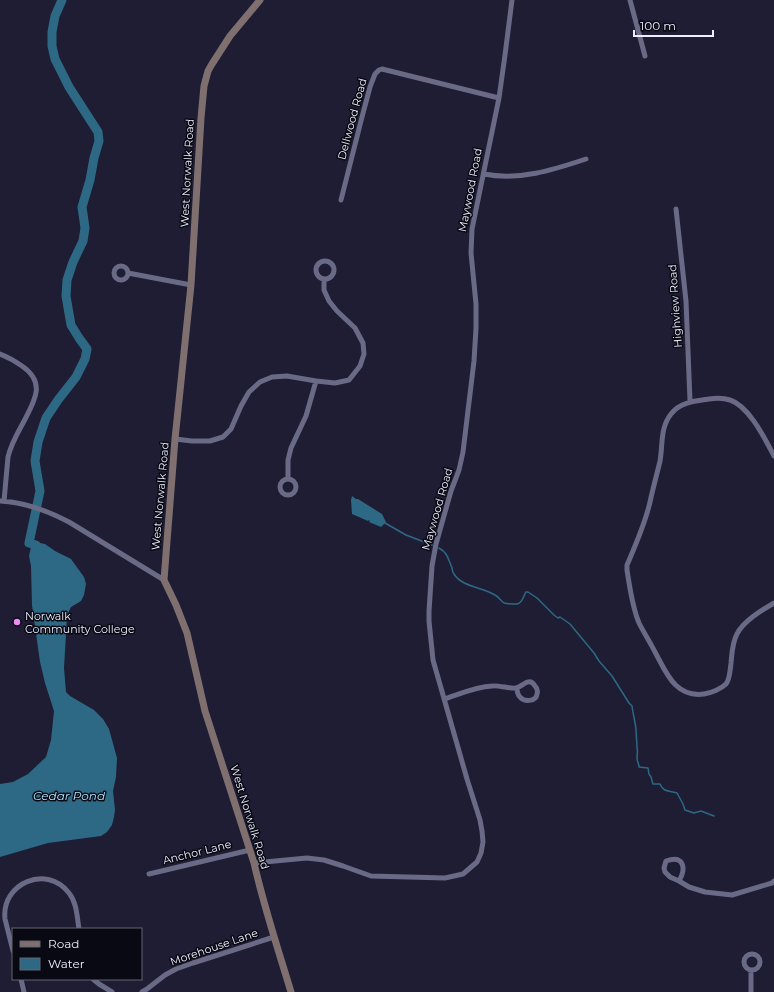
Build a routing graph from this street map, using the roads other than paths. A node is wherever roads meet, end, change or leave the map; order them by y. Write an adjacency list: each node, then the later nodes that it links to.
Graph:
1 (260, 0): 12 (main road, West Norwalk Road)
2 (512, 0): 5 (street, Maywood Road)
3 (630, 0): 4 (street)
4 (644, 56)
5 (499, 98): 7 (street, Maywood Road); 8 (street, Dellwood Road)
6 (586, 159): 7 (street)
7 (484, 174): 23 (street, Maywood Road)
8 (341, 200)
9 (676, 209): 15 (street, Highview Road)
10 (128, 273): 12 (street)
11 (324, 279): 14 (street)
12 (191, 285): 16 (main road, West Norwalk Road)
13 (0, 354): 19 (street)
14 (316, 381): 16 (street); 18 (street)
15 (690, 401): 17 (street); 21 (street)
16 (175, 438): 20 (main road, West Norwalk Road)
17 (774, 456)
18 (288, 479)
19 (2, 501): 20 (street)
20 (164, 580): 24 (main road, West Norwalk Road)
21 (774, 603)
22 (517, 688): 23 (street)
23 (444, 699): 25 (street, Maywood Road)
24 (250, 850): 25 (main road, West Norwalk Road); 26 (street, Anchor Lane)
25 (254, 863): 30 (main road, West Norwalk Road)
26 (149, 874)
27 (680, 881): 27 (street); 28 (street)
28 (774, 882)
29 (79, 928): 31 (street)
30 (274, 937): 37 (street, Morehouse Lane); 38 (main road, West Norwalk Road)
31 (12, 947)
32 (751, 970): 39 (street)
33 (21, 980): 35 (street)
34 (94, 980): 36 (street)
35 (24, 992)
36 (112, 992)
37 (142, 992)
38 (291, 992)
39 (751, 992)

